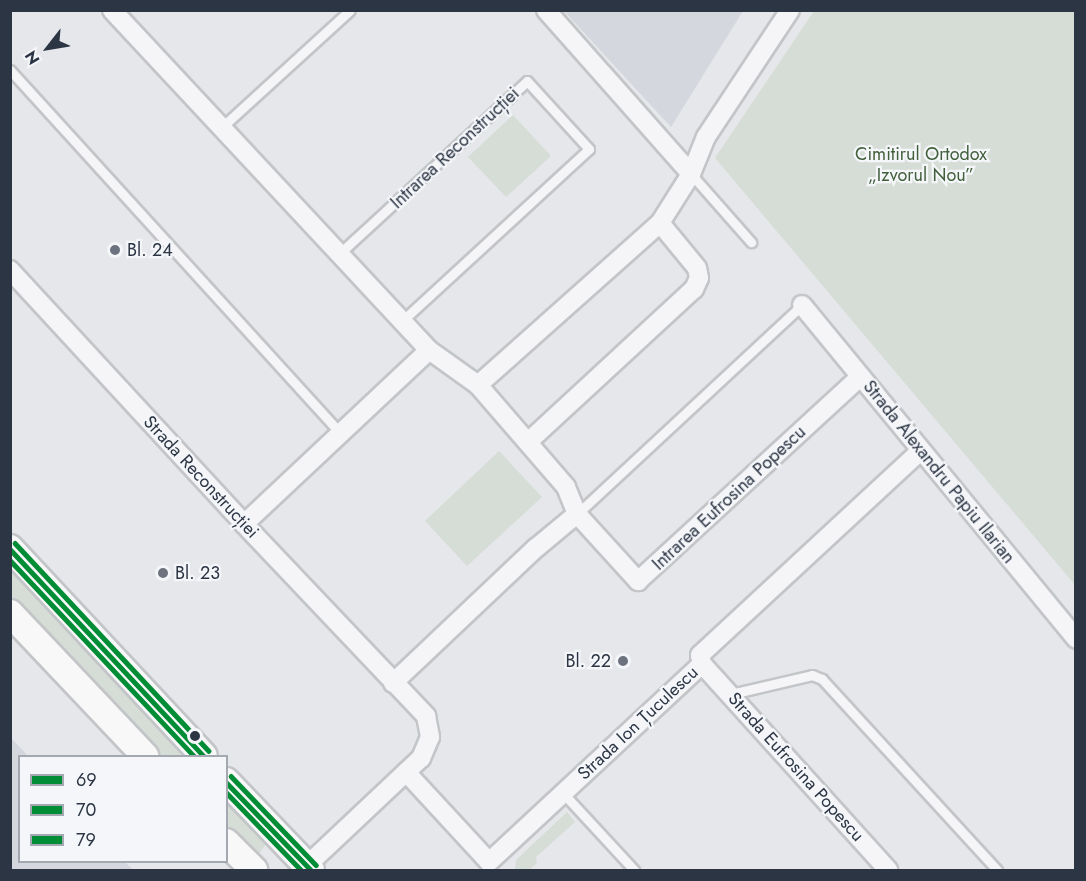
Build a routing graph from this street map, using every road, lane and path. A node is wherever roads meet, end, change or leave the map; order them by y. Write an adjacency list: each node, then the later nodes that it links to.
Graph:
1 (112, 10): 6 (street)
2 (350, 10): 6 (lane)
3 (546, 10): 7 (street)
4 (790, 10): 7 (street)
5 (10, 70): 17 (lane)
6 (222, 127): 10 (street)
7 (691, 174): 8 (street); 9 (lane)
8 (660, 223): 16 (street); 18 (street)
9 (750, 242)
10 (340, 253): 13 (street); 13 (lane, Intrarea Reconstrucției)
11 (10, 270): 21 (street, Strada Reconstrucției)
12 (802, 305): 15 (street, Strada Alexandru Papiu Ilarian); 20 (lane)
13 (404, 320): 14 (street)
14 (429, 350): 16 (street); 17 (street)
15 (860, 377): 19 (street, Strada Alexandru Papiu Ilarian); 20 (street, Intrarea Eufrosina Popescu)
16 (478, 386): 18 (street)
17 (340, 433): 21 (street)
18 (528, 442): 20 (street)
19 (921, 450): 24 (street, Strada Alexandru Papiu Ilarian); 25 (street, Strada Ion Țuculescu)
20 (577, 514): 26 (street)
21 (244, 524): 26 (street, Strada Reconstrucției)
22 (10, 548): 29 (main road)
23 (10, 613): 28 (main road)
24 (1076, 639)
25 (702, 664): 27 (street, Strada Eufrosina Popescu); 32 (street, Strada Ion Țuculescu)
26 (393, 683): 30 (street)
27 (731, 694): 38 (street, Strada Eufrosina Popescu); 39 (lane)
28 (144, 755)
29 (203, 755)
30 (406, 772): 34 (street, Strada Ion Țuculescu); 35 (street)
31 (228, 783): 35 (main road)
32 (563, 793): 34 (street, Strada Ion Țuculescu); 37 (lane)
33 (228, 844): 36 (main road)
34 (492, 866)
35 (307, 869)
36 (254, 870)
37 (634, 870)
38 (888, 870)
39 (997, 870)

